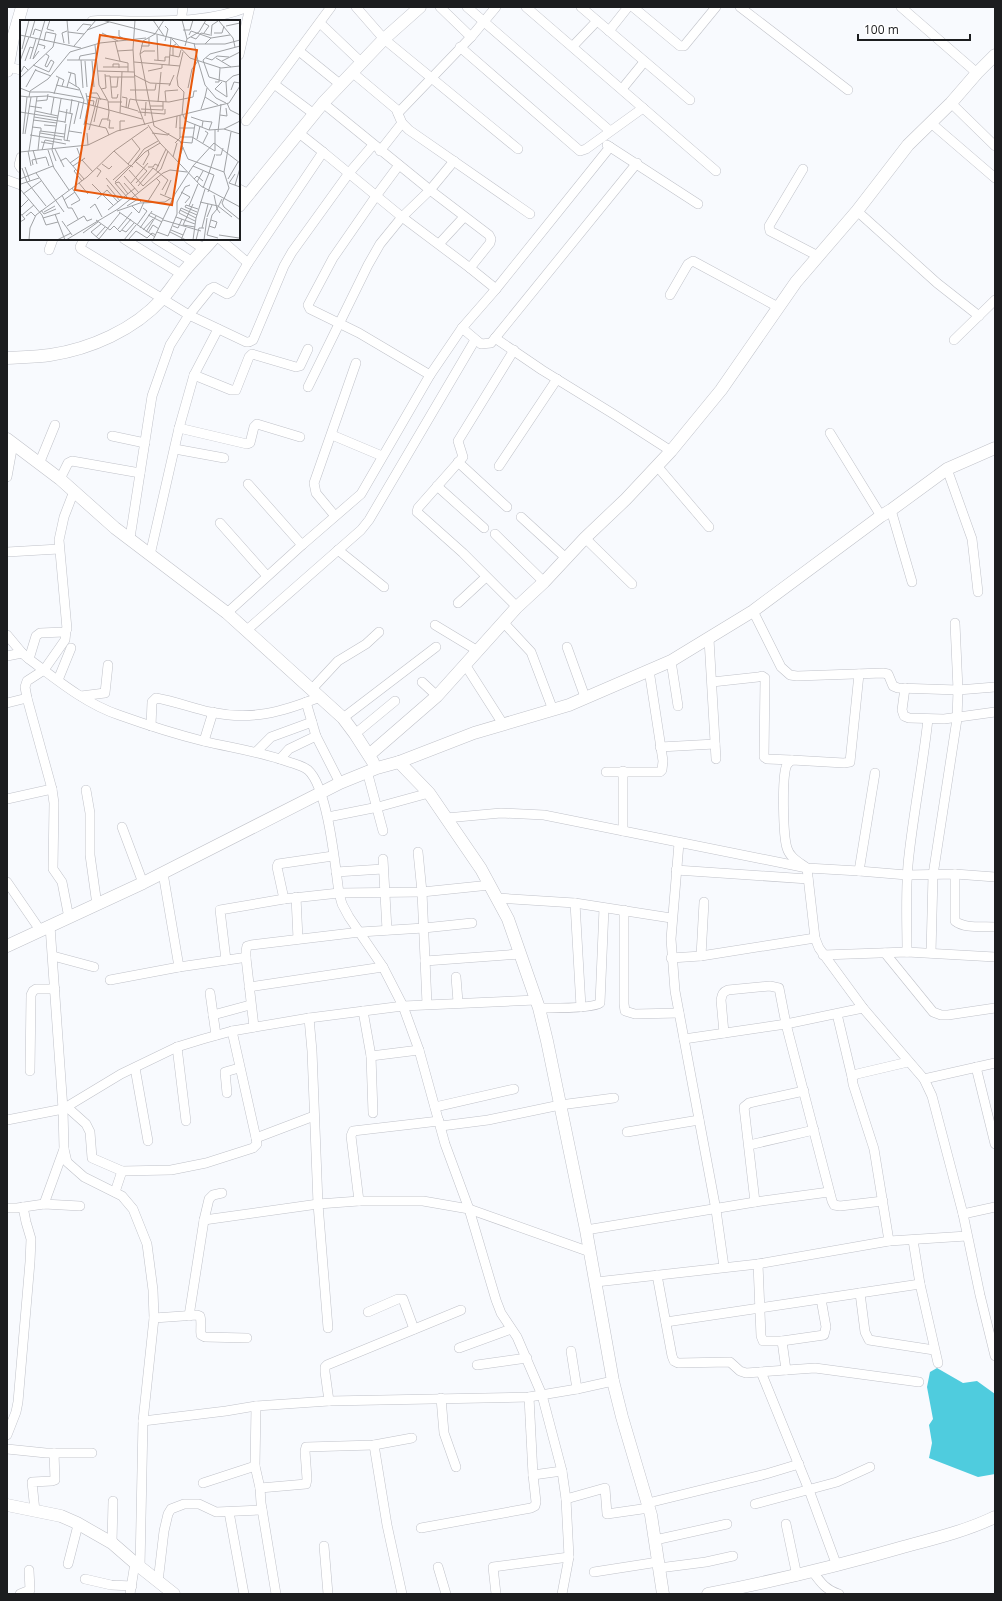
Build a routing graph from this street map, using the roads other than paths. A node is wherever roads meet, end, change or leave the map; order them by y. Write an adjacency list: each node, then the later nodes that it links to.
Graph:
1 (22, 7): 25 (street)
2 (182, 7): 19 (street)
3 (249, 7): 17 (street); 29 (street)
4 (331, 7): 22 (street)
5 (420, 7): 26 (street)
6 (440, 7): 24 (street)
7 (468, 7): 20 (street)
8 (496, 7): 20 (street)
9 (526, 7): 27 (street)
10 (581, 7): 21 (street)
11 (628, 7): 23 (street)
12 (633, 7): 13 (street)
13 (716, 7)
14 (740, 7): 42 (street)
15 (901, 7): 36 (street)
16 (359, 8): 26 (street)
17 (234, 10): 18 (street)
18 (212, 19): 19 (street)
19 (181, 20)
20 (484, 21): 24 (street); 52 (street)
21 (597, 21): 23 (street); 27 (street)
22 (320, 23): 30 (street); 33 (street)
23 (609, 31): 32 (street)
24 (471, 37): 28 (street)
25 (10, 38): 34 (street)
26 (384, 39): 33 (street); 38 (street)
27 (573, 46): 41 (street)
28 (460, 47): 38 (street); 54 (street)
29 (240, 50)
30 (299, 51): 39 (street); 40 (street)
31 (995, 55): 36 (street)
32 (644, 62): 41 (street); 43 (street)
33 (362, 63): 37 (street)
34 (8, 69): 35 (street)
35 (20, 70)
36 (977, 72): 45 (street)
37 (352, 73): 40 (street); 47 (street)
38 (432, 78): 47 (street); 58 (street)
39 (274, 84): 48 (street); 49 (street)
40 (341, 86): 44 (street)
41 (622, 89): 46 (street)
42 (848, 90)
43 (690, 100)
44 (324, 103): 48 (street); 57 (street)
45 (951, 103): 50 (street); 55 (street)
46 (643, 108): 52 (street); 64 (street)
47 (398, 113): 51 (street)
48 (314, 114): 53 (street)
49 (246, 121)
50 (931, 122): 66 (street); 74 (street)
51 (402, 123): 57 (street); 60 (street)
52 (610, 132): 54 (street)
53 (299, 133): 59 (street); 70 (street)
54 (599, 140): 56 (street)
55 (995, 146)
56 (610, 147): 61 (street); 93 (street)
57 (377, 148): 62 (street); 65 (street)
58 (518, 149)
59 (323, 152): 65 (street); 90 (street)
60 (454, 161): 69 (street); 75 (street)
61 (637, 164): 73 (street); 103 (street)
62 (399, 165): 69 (street); 71 (street)
63 (803, 169): 88 (street)
64 (716, 171)
65 (349, 174): 71 (street); 102 (street)
66 (995, 178)
67 (7, 180): 68 (street)
68 (20, 185)
69 (430, 190): 76 (street); 77 (street)
70 (244, 191): 72 (street)
71 (376, 196): 76 (street); 100 (street)
72 (240, 203)
73 (698, 204)
74 (857, 211): 88 (street); 99 (street)
75 (530, 214)
76 (402, 217): 85 (street); 100 (street)
77 (464, 217): 85 (street); 91 (street)
78 (53, 240): 87 (street)
79 (84, 240): 95 (street)
80 (126, 240): 92 (street)
81 (158, 240): 89 (street)
82 (190, 240): 86 (street)
83 (212, 240): 86 (street)
84 (221, 240): 90 (street)
85 (439, 244): 91 (street)
86 (204, 249): 89 (street)
87 (48, 250)
88 (818, 256): 97 (street)
89 (193, 262): 92 (street)
90 (248, 263): 98 (street)
91 (470, 268): 93 (street)
92 (181, 274): 95 (street)
93 (496, 289): 101 (street)
94 (670, 295): 97 (street)
95 (163, 299): 98 (street); 108 (street)
96 (995, 300): 99 (street)
97 (778, 307): 124 (street)
98 (189, 315): 102 (street); 121 (street)
99 (979, 316): 105 (street)
100 (338, 324): 110 (street); 113 (street)
101 (462, 328): 104 (street); 110 (street)
102 (218, 329): 111 (street)
103 (495, 338): 104 (street); 107 (street)
104 (476, 340): 150 (street)
105 (954, 340)
106 (308, 349): 111 (street)
107 (514, 350): 112 (street); 127 (street)
108 (7, 358)
109 (356, 364): 117 (street)
110 (430, 374): 125 (street)
111 (194, 375): 115 (street)
112 (557, 379): 124 (street); 129 (street)
113 (308, 387)
114 (55, 425): 128 (street)
115 (179, 428): 119 (street); 123 (street)
116 (830, 433): 139 (street)
117 (332, 435): 125 (street); 140 (street)
118 (112, 436): 121 (street)
119 (300, 437)
120 (10, 441): 128 (street); 133 (street)
121 (145, 443): 132 (street)
122 (995, 448): 131 (street)
123 (175, 449): 126 (street); 152 (street)
124 (671, 451): 130 (street)
125 (382, 456): 140 (street)
126 (224, 458)
127 (458, 462): 136 (street); 138 (street)
128 (39, 464): 134 (street)
129 (499, 466)
130 (657, 466): 143 (street); 147 (street)
131 (947, 469): 139 (street); 160 (street)
132 (140, 473): 134 (street); 146 (street)
133 (7, 477)
134 (60, 479): 137 (street)
135 (248, 484): 148 (street)
136 (437, 486): 144 (street); 155 (street)
137 (74, 491): 146 (street); 149 (street)
138 (507, 506)
139 (886, 513): 157 (street); 163 (street)
140 (335, 516): 148 (street)
141 (521, 517): 153 (street)
142 (220, 523): 154 (street)
143 (709, 527)
144 (484, 528)
145 (495, 534): 156 (street)
146 (130, 538): 152 (street)
147 (585, 538): 153 (street); 158 (street)
148 (302, 545): 154 (street)
149 (59, 549): 151 (street); 169 (street)
150 (338, 550): 159 (street); 168 (street)
151 (7, 552)
152 (150, 555): 164 (street)
153 (566, 559): 156 (street)
154 (267, 576): 164 (street)
155 (486, 577): 161 (street); 162 (street)
156 (544, 582): 162 (street)
157 (912, 582)
158 (632, 584)
159 (384, 587)
160 (978, 592)
161 (458, 603)
162 (517, 607): 165 (street)
163 (752, 611): 172 (street); 184 (street)
164 (227, 613): 168 (street)
165 (503, 622): 176 (street); 200 (street)
166 (955, 623): 190 (street)
167 (435, 625): 176 (street)
168 (247, 630): 191 (street)
169 (66, 631): 178 (street); 182 (street)
170 (379, 632): 191 (street)
171 (7, 634): 178 (street)
172 (709, 639): 179 (street); 187 (street)
173 (436, 647): 203 (street)
174 (567, 647): 194 (street)
175 (71, 648): 185 (street)
176 (478, 651): 181 (street)
177 (7, 656): 178 (street)
178 (25, 656): 182 (street)
179 (671, 661): 183 (street); 199 (street)
180 (108, 665): 192 (street)
181 (466, 666): 193 (street); 207 (street)
182 (44, 670): 185 (street); 195 (street)
183 (649, 670): 194 (street); 213 (street)
184 (859, 674): 189 (street); 218 (street)
185 (58, 680): 192 (street)
186 (422, 682): 193 (street)
187 (712, 682): 212 (street); 218 (street)
188 (995, 687): 190 (street)
189 (905, 688): 190 (street); 204 (street)
190 (958, 690): 205 (street)
191 (316, 693): 197 (street); 203 (street)
192 (81, 696): 208 (street)
193 (437, 696): 215 (street)
194 (586, 697): 200 (street)
195 (27, 698): 198 (street); 225 (street)
196 (395, 701): 209 (street)
197 (306, 702): 201 (street); 206 (street)
198 (7, 703)
199 (678, 706)
200 (553, 710): 207 (street)
201 (213, 712): 208 (street); 211 (street)
202 (995, 712): 205 (street)
203 (342, 718): 209 (street)
204 (928, 719): 205 (street); 247 (street)
205 (957, 719): 248 (street)
206 (312, 722): 210 (street); 214 (street)
207 (503, 724): 219 (street)
208 (151, 726): 211 (street)
209 (355, 734): 215 (street)
210 (316, 736): 216 (street); 224 (street)
211 (204, 741): 214 (street)
212 (715, 744): 213 (street); 217 (street)
213 (660, 747): 221 (street)
214 (256, 752): 216 (street)
215 (369, 756): 220 (street)
216 (280, 759): 227 (street)
217 (716, 759)
218 (792, 760): 240 (street)
219 (399, 762): 220 (street); 228 (street)
220 (372, 770): 224 (street); 230 (street)
221 (623, 771): 222 (street); 235 (street)
222 (606, 772)
223 (875, 773): 243 (street)
224 (340, 783): 227 (street)
225 (52, 789): 229 (street); 265 (street)
226 (86, 790): 262 (street)
227 (320, 792): 231 (street); 245 (street)
228 (429, 793): 230 (street); 232 (street)
229 (7, 799)
230 (378, 807): 231 (street); 234 (street)
231 (328, 817): 238 (street)
232 (446, 818): 235 (street); 253 (street)
233 (122, 827): 252 (street)
234 (383, 831)
235 (623, 831): 236 (street)
236 (679, 843): 240 (street); 242 (street)
237 (418, 852): 256 (street)
238 (333, 856): 244 (street); 259 (street)
239 (383, 859): 241 (street)
240 (807, 868): 243 (street); 250 (street)
241 (383, 869): 244 (street); 254 (street)
242 (676, 870): 250 (street); 266 (street)
243 (859, 871): 247 (street)
244 (336, 872): 255 (street)
245 (163, 873): 252 (street); 289 (street)
246 (955, 874): 248 (street); 249 (street); 268 (street)
247 (907, 875): 248 (street); 276 (street)
248 (933, 875): 278 (street)
249 (995, 877)
250 (808, 879): 273 (street)
251 (7, 882): 269 (street)
252 (143, 883): 262 (street)
253 (490, 885): 256 (street); 258 (street)
254 (385, 891): 255 (street); 256 (street); 271 (street)
255 (338, 892): 257 (street); 272 (street)
256 (422, 892): 270 (street)
257 (296, 897): 259 (street); 274 (street)
258 (497, 898): 261 (street); 279 (street)
259 (284, 899): 286 (street)
260 (704, 902): 282 (street)
261 (575, 903): 263 (street); 301 (street)
262 (97, 905): 265 (street)
263 (604, 908): 264 (street); 301 (street)
264 (624, 910): 266 (street); 305 (street)
265 (69, 918): 269 (street)
266 (671, 918): 284 (street)
267 (472, 923): 270 (street)
268 (995, 926)
269 (45, 928): 275 (street); 281 (street)
270 (424, 928): 271 (street); 287 (street)
271 (387, 930): 272 (street)
272 (360, 932): 274 (street); 290 (street)
273 (815, 938): 280 (street); 282 (street)
274 (298, 939): 283 (street)
275 (7, 946)
276 (906, 952): 277 (street); 278 (street)
277 (885, 953): 280 (street); 303 (street)
278 (931, 953): 285 (street)
279 (520, 954): 287 (street); 298 (street)
280 (824, 955): 302 (street)
281 (53, 956): 288 (street); 294 (street)
282 (700, 956): 284 (street)
283 (246, 958): 286 (street); 293 (street)
284 (671, 958): 305 (street)
285 (995, 958)
286 (226, 960): 289 (street)
287 (425, 961): 297 (street)
288 (94, 967)
289 (179, 967): 292 (street)
290 (382, 967): 293 (street); 300 (street)
291 (456, 976): 296 (street)
292 (110, 980)
293 (249, 987): 299 (street)
294 (55, 989): 323 (street); 332 (street)
295 (210, 993): 307 (street)
296 (458, 1002): 297 (street); 298 (street)
297 (427, 1004): 300 (street)
298 (537, 1004): 301 (street); 330 (street)
299 (250, 1006): 307 (street); 310 (street)
300 (403, 1006): 304 (street); 316 (street)
301 (581, 1007)
302 (863, 1008): 306 (street); 318 (street)
303 (995, 1008)
304 (363, 1011): 308 (street); 317 (street)
305 (679, 1013): 314 (street)
306 (837, 1014): 309 (street); 324 (street)
307 (213, 1015): 313 (street)
308 (309, 1018): 310 (street); 335 (street)
309 (786, 1024): 312 (street); 312 (street); 327 (street)
310 (254, 1026): 311 (street)
311 (232, 1031): 313 (street); 322 (street)
312 (724, 1033): 314 (street)
313 (216, 1035): 315 (street)
314 (684, 1039): 337 (street)
315 (177, 1047): 321 (street); 338 (street)
316 (419, 1050): 317 (street); 331 (street)
317 (371, 1056): 333 (street)
318 (908, 1062): 324 (street); 325 (street)
319 (995, 1063): 320 (street)
320 (976, 1067): 325 (street); 334 (street)
321 (135, 1068): 332 (street); 343 (street)
322 (239, 1068): 328 (street); 342 (street)
323 (30, 1071)
324 (852, 1077): 352 (street)
325 (924, 1080): 362 (street)
326 (514, 1089): 331 (street)
327 (804, 1091): 340 (street); 345 (street)
328 (227, 1093)
329 (614, 1098): 330 (street)
330 (560, 1105): 339 (street); 364 (street)
331 (435, 1106): 339 (street)
332 (65, 1108): 336 (street); 346 (street); 347 (street)
333 (373, 1113)
334 (992, 1115): 344 (street)
335 (314, 1116): 342 (street); 355 (street)
336 (7, 1120)
337 (699, 1120): 341 (street); 361 (street)
338 (186, 1121)
339 (440, 1124): 351 (street); 360 (street)
340 (814, 1130): 345 (street); 349 (street)
341 (627, 1132)
342 (256, 1138): 347 (street)
343 (148, 1141)
344 (995, 1144)
345 (749, 1145): 353 (street)
346 (64, 1149): 348 (street); 354 (street)
347 (122, 1172): 348 (street)
348 (115, 1192): 380 (street)
349 (829, 1192): 352 (street); 353 (street)
350 (222, 1193): 363 (street)
351 (359, 1201): 355 (street); 360 (street)
352 (883, 1201): 367 (street)
353 (755, 1202): 361 (street)
354 (44, 1204): 356 (street); 357 (street)
355 (318, 1204): 363 (street); 382 (street)
356 (80, 1206)
357 (23, 1207): 359 (street); 406 (street)
358 (995, 1207): 362 (street)
359 (7, 1208)
360 (469, 1209): 368 (street); 383 (street)
361 (716, 1210): 364 (street); 370 (street)
362 (963, 1214): 365 (street)
363 (204, 1220): 379 (street)
364 (586, 1230): 368 (street)
365 (967, 1236): 366 (street); 387 (street)
366 (913, 1240): 367 (street); 373 (street)
367 (889, 1241): 369 (street)
368 (590, 1252): 372 (street)
369 (758, 1264): 370 (street); 376 (street)
370 (724, 1267): 371 (street)
371 (657, 1274): 372 (street); 381 (street)
372 (596, 1282): 397 (street)
373 (920, 1284): 374 (street); 389 (street)
374 (860, 1293): 375 (street); 389 (street)
375 (822, 1299): 376 (street); 386 (street)
376 (760, 1308): 381 (street); 386 (street)
377 (461, 1310): 384 (street)
378 (368, 1312): 384 (street)
379 (189, 1316): 380 (street); 385 (street)
380 (154, 1318): 405 (street)
381 (666, 1322): 396 (street)
382 (328, 1328)
383 (511, 1329): 388 (street); 392 (street)
384 (414, 1330): 403 (street)
385 (247, 1338)
386 (782, 1341): 395 (street)
387 (993, 1342): 391 (street)
388 (459, 1348)
389 (934, 1350): 393 (street)
390 (570, 1351): 399 (street)
391 (995, 1356)
392 (527, 1358): 394 (street); 400 (street)
393 (938, 1363)
394 (478, 1365)
395 (786, 1370): 396 (street); 398 (street)
396 (761, 1372): 412 (street)
397 (613, 1381): 399 (street); 425 (street)
398 (919, 1382)
399 (577, 1389): 400 (street)
400 (542, 1395): 401 (street); 416 (street)
401 (529, 1397): 402 (street); 417 (street)
402 (441, 1398): 403 (street); 414 (street)
403 (329, 1401): 404 (street)
404 (256, 1406): 405 (street); 413 (street)
405 (143, 1421): 440 (street)
406 (7, 1435)
407 (412, 1438): 408 (street)
408 (374, 1444): 419 (street); 457 (street)
409 (7, 1449): 410 (street)
410 (54, 1453): 411 (street); 427 (street)
411 (92, 1453)
412 (798, 1464): 420 (street); 425 (street)
413 (255, 1466): 418 (street); 419 (street)
414 (456, 1466)
415 (870, 1467): 420 (street)
416 (562, 1471): 417 (street); 421 (street)
417 (533, 1475): 433 (street)
418 (203, 1483)
419 (260, 1488): 426 (street)
420 (809, 1490): 423 (street); 442 (street)
421 (566, 1499): 425 (street); 438 (street)
422 (113, 1501): 435 (street)
423 (755, 1504)
424 (7, 1505): 427 (street)
425 (648, 1506): 434 (street)
426 (262, 1510): 428 (street); 455 (street)
427 (35, 1511): 430 (street)
428 (229, 1512): 449 (street); 454 (street)
429 (995, 1517): 442 (street)
430 (77, 1523): 435 (street); 439 (street)
431 (726, 1524): 434 (street)
432 (786, 1524): 447 (street)
433 (421, 1528)
434 (655, 1540): 441 (street)
435 (112, 1543): 440 (street)
436 (324, 1546): 456 (street)
437 (733, 1556): 441 (street)
438 (569, 1558): 459 (street); 460 (street)
439 (68, 1564)
440 (137, 1565): 449 (street); 450 (street)
441 (659, 1565): 445 (street); 461 (street)
442 (837, 1566): 446 (street)
443 (438, 1567): 458 (street)
444 (29, 1570): 452 (street)
445 (594, 1572)
446 (813, 1572): 447 (street); 463 (street)
447 (797, 1576): 451 (street)
448 (85, 1579): 450 (street)
449 (158, 1582): 453 (street)
450 (131, 1590)
451 (733, 1592): 462 (street)
452 (20, 1594)
453 (174, 1594)
454 (244, 1594)
455 (276, 1594)
456 (328, 1594)
457 (402, 1594)
458 (446, 1594)
459 (496, 1594)
460 (562, 1594)
461 (663, 1594)
462 (708, 1594)
463 (839, 1594)

